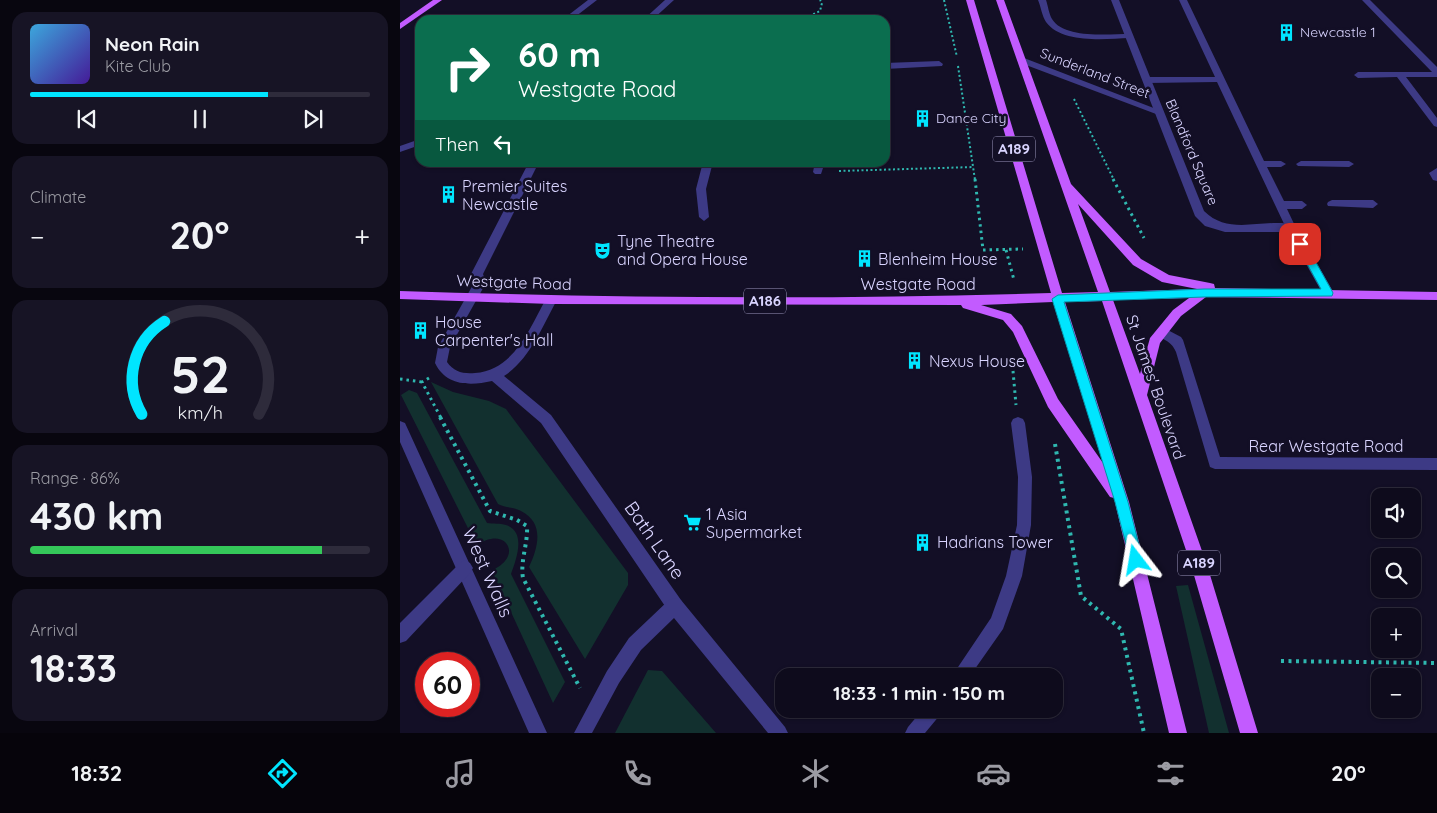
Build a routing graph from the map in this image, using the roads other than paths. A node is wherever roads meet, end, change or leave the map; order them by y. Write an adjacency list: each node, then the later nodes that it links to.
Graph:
1 (438, 0): 10 (main road)
2 (593, 0): 11 (street)
3 (670, 0): 12 (street)
4 (970, 0): 50 (main road, A189)
5 (1000, 0): 16 (main road, St James' Boulevard / A189)
6 (1042, 0): 15 (street)
7 (1114, 0): 15 (street, Blandford Square)
8 (1183, 0): 22 (street)
9 (1366, 0): 19 (street)
10 (417, 15)
11 (573, 15)
12 (653, 15)
13 (415, 16): 14 (main road)
14 (400, 27)
15 (1129, 36): 23 (street, Blandford Square)
16 (1021, 60): 24 (street, Sunderland Street); 36 (main road, St James' Boulevard / A189)
17 (939, 64): 18 (street)
18 (890, 66)
19 (1437, 73): 21 (street)
20 (1358, 75): 21 (street)
21 (1400, 75): 25 (street)
22 (1222, 79): 23 (street); 28 (street)
23 (1146, 80): 24 (street, Blandford Square)
24 (1160, 112): 42 (street, Blandford Square)
25 (1437, 124)
26 (415, 144): 27 (street)
27 (400, 149)
28 (1262, 164): 29 (street); 39 (street)
29 (1281, 164)
30 (1301, 164): 31 (street)
31 (1349, 164)
32 (531, 167): 49 (street)
33 (707, 167): 41 (street)
34 (1437, 171): 35 (street)
35 (1437, 178)
36 (1065, 184): 43 (main road); 47 (main road, St James' Boulevard / A189)
37 (1332, 204): 38 (street)
38 (1373, 204)
39 (1281, 205): 40 (street); 42 (street)
40 (1302, 205)
41 (704, 217)
42 (1291, 228): 45 (street)
43 (1238, 292): 44 (main road, Westgate Road / A186); 45 (main road, Westgate Road / A186)
44 (1204, 293): 47 (main road, Westgate Road / A186); 53 (main road)
45 (1328, 293): 48 (main road, Westgate Road / A186)
46 (400, 295): 49 (main road, Westgate Road / A186)
47 (1105, 296): 50 (main road, Westgate Road / A186); 55 (main road, St James' Boulevard / A189)
48 (1437, 296)
49 (472, 297): 51 (main road, Westgate Road / A186); 54 (street)
50 (1058, 299): 52 (main road, Westgate Road / A186); 59 (main road, A189)
51 (551, 300): 52 (main road, Westgate Road / A186); 54 (street)
52 (950, 301): 59 (main road)
53 (1162, 332): 55 (main road); 58 (street, Rear Westgate Road)
54 (494, 375): 61 (street, Bath Lane)
55 (1141, 395): 70 (main road, St James' Boulevard / A189)
56 (1018, 423): 63 (street)
57 (400, 427): 60 (street, West Walls)
58 (1437, 464)
59 (1122, 502): 69 (main road, A189)
60 (465, 568): 62 (street); 65 (street, West Walls)
61 (675, 606): 66 (street); 67 (street, Bath Lane)
62 (400, 635)
63 (966, 668)
64 (926, 718): 68 (street)
65 (538, 733)
66 (583, 733)
67 (779, 733)
68 (914, 733)
69 (1178, 733)
70 (1249, 733)

